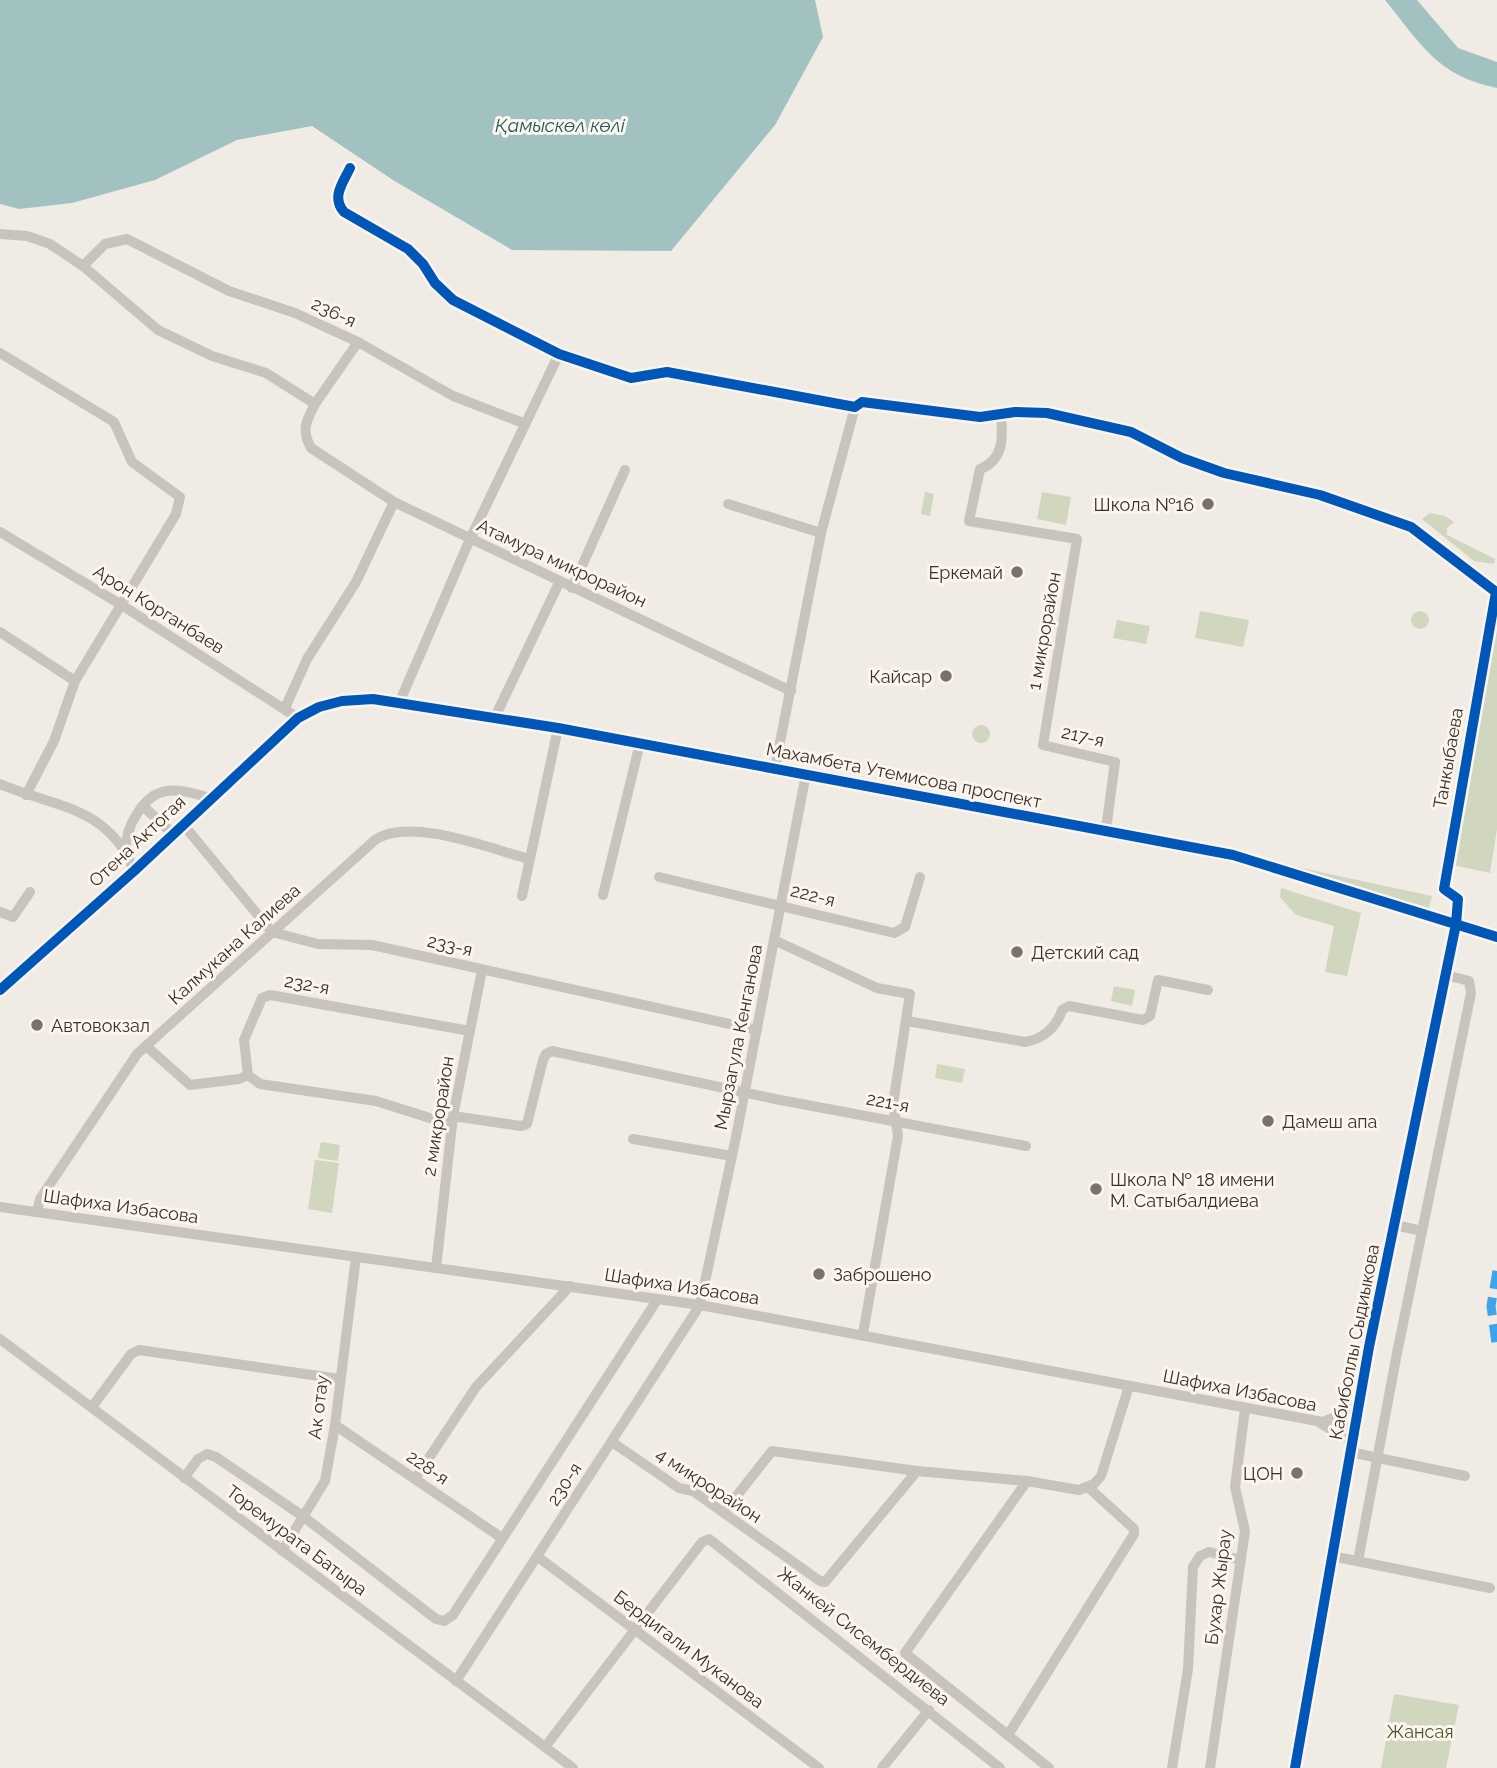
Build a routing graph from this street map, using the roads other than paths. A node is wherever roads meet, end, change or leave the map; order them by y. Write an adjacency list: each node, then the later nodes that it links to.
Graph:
1 (350, 168): 6 (street)
2 (0, 234): 3 (street)
3 (83, 266): 4 (street, 236-я); 7 (street)
4 (358, 342): 7 (street); 10 (street, 236-я)
5 (0, 353): 21 (street)
6 (559, 354): 8 (street); 10 (street)
7 (315, 404): 12 (street, Атамура микрорайон)
8 (855, 407): 9 (street); 14 (street)
9 (1001, 415): 20 (street); 31 (street, 1 микрорайон)
10 (523, 422): 16 (street)
11 (625, 470): 19 (street)
12 (394, 502): 16 (street, Атамура микрорайон); 26 (street)
13 (728, 505): 14 (street)
14 (821, 533): 24 (street)
15 (3, 534): 17 (street); 21 (street, Арон Корганбаев)
16 (470, 539): 18 (street, Атамура микрорайон); 25 (street)
17 (0, 546)
18 (559, 583): 19 (street, Атамура микрорайон); 27 (street)
19 (572, 588): 24 (street, Атамура микрорайон)
20 (1496, 592): 51 (street, Танкыбаева)
21 (120, 604): 23 (street); 26 (street, Арон Корганбаев)
22 (0, 632): 23 (street)
23 (75, 681): 35 (street)
24 (791, 691): 32 (street)
25 (400, 701): 27 (street, Махамбета Утемисова проспект); 28 (street, Махамбета Утемисова проспект)
26 (285, 708): 28 (street, Арон Корганбаев)
27 (495, 717): 29 (street, Махамбета Утемисова проспект)
28 (298, 718): 36 (street, Отена Актогая)
29 (558, 727): 30 (street, Махамбета Утемисова проспект); 42 (street)
30 (640, 743): 32 (street, Махамбета Утемисова проспект); 47 (street)
31 (1043, 745): 39 (street, 217-я)
32 (775, 768): 33 (street, Махамбета Утемисова проспект)
33 (806, 774): 39 (street, Махамбета Утемисова проспект); 49 (street, Мырзагула Кенганова)
34 (0, 784): 35 (street)
35 (26, 795): 41 (street)
36 (210, 798): 37 (street); 38 (street, Отена Актогая)
37 (144, 807): 40 (street); 41 (street)
38 (182, 823): 40 (street, Отена Актогая); 52 (street)
39 (1106, 829): 51 (street, Махамбета Утемисова проспект)
40 (172, 833): 43 (street, Отена Актогая)
41 (126, 850): 43 (street)
42 (529, 859): 48 (street); 52 (street, Калмукана Калиева)
43 (134, 871): 57 (street, Отена Актогая)
44 (659, 877): 49 (street, 222-я)
45 (920, 877): 49 (street, 222-я)
46 (30, 892): 50 (street)
47 (603, 895)
48 (522, 896)
49 (779, 905): 54 (street, Мырзагула Кенганова)
50 (0, 912)
51 (1456, 924): 53 (street, Махамбета Утемисова проспект); 56 (street, Кабиболлы Сыдиыкова)
52 (272, 932): 55 (street, 233-я); 62 (street, Калмукана Калиева)
53 (1497, 937)
54 (774, 940): 59 (street); 60 (street, Мырзагула Кенганова)
55 (482, 970): 60 (street, 233-я); 61 (street, 2 микрорайон)
56 (1446, 975): 72 (street, Кабиболлы Сыдиыкова); 73 (street)
57 (0, 990)
58 (1208, 990): 59 (street)
59 (907, 1021): 66 (street)
60 (757, 1030): 64 (street, Мырзагула Кенганова)
61 (470, 1031): 63 (street, 232-я); 65 (street, 2 микрорайон)
62 (146, 1046): 63 (street); 71 (street, Калмукана Калиева)
63 (248, 1075): 65 (street)
64 (744, 1092): 65 (street); 66 (street, 221-я); 69 (street, Мырзагула Кенганова)
65 (453, 1121): 75 (street, 2 микрорайон)
66 (898, 1122): 68 (street, 221-я); 79 (street)
67 (634, 1139): 69 (street)
68 (1026, 1146)
69 (732, 1156): 78 (street, Мырзагула Кенганова)
70 (0, 1207): 71 (street, Шафиха Избасова)
71 (37, 1212): 74 (street, Шафиха Избасова)
72 (1395, 1225): 73 (street); 83 (street, Кабиболлы Сыдиыкова)
73 (1422, 1231): 91 (street)
74 (356, 1257): 75 (street, Шафиха Избасова); 81 (street, Ак отау)
75 (436, 1268): 76 (street, Шафиха Избасова)
76 (570, 1286): 77 (street, Шафиха Избасова); 95 (street)
77 (657, 1300): 78 (street, Шафиха Избасова); 100 (street, 230-я)
78 (699, 1305): 79 (street, Шафиха Избасова); 89 (street, 230-я)
79 (863, 1334): 82 (street, Шафиха Избасова)
80 (0, 1339): 84 (street, Торемурата Батыра)
81 (340, 1379): 84 (street); 87 (street, Ак отау)
82 (1129, 1386): 85 (street, Шафиха Избасова); 97 (street)
83 (1360, 1400): 86 (street); 88 (street, Кабиболлы Сыдиыкова)
84 (92, 1408): 94 (street, Торемурата Батыра)
85 (1245, 1409): 86 (street, Шафиха Избасова); 104 (street, Бухар Жырау)
86 (1320, 1423): 88 (street, Шафиха Избасова); 90 (street)
87 (335, 1425): 95 (street, 228-я); 99 (street, Ак отау)
88 (1354, 1429): 90 (street, Кабиболлы Сыдиыкова)
89 (612, 1442): 98 (street, 4 микрорайон); 103 (street, 230-я)
90 (1351, 1447): 91 (street); 102 (street, Кабиболлы Сыдиыкова)
91 (1378, 1459): 93 (street); 105 (street)
92 (917, 1471): 96 (street); 98 (street); 98 (street, 4 микрорайон)
93 (1465, 1476)
94 (184, 1478): 99 (street); 101 (street, Торемурата Батыра)
95 (415, 1479): 100 (street, 228-я)
96 (1027, 1481): 97 (street); 110 (street)
97 (1088, 1487): 110 (street)
98 (724, 1513)
99 (303, 1517): 100 (street, 230-я); 101 (street, Ак отау)
100 (502, 1538)
101 (282, 1551): 108 (street, Торемурата Батыра)
102 (1332, 1556): 105 (street); 119 (street, Кабиболлы Сыдиыкова)
103 (538, 1557): 107 (street, Бердигали Муканова); 108 (street, 230-я)
104 (1241, 1560): 117 (street); 118 (street, Бухар Жырау)
105 (1358, 1561): 106 (street)
106 (1490, 1588)
107 (635, 1630): 109 (street, Жанкей Сисембердиева); 111 (street); 113 (street, Бердигали Муканова)
108 (456, 1681): 111 (street, Торемурата Батыра)
109 (929, 1710): 114 (street); 115 (street, Жанкей Сисембердиева)
110 (1008, 1735): 116 (street)
111 (545, 1747): 112 (street, Торемурата Батыра)
112 (573, 1768)
113 (819, 1768)
114 (882, 1768)
115 (1000, 1768)
116 (1049, 1768)
117 (1172, 1768)
118 (1210, 1768)
119 (1295, 1768)

